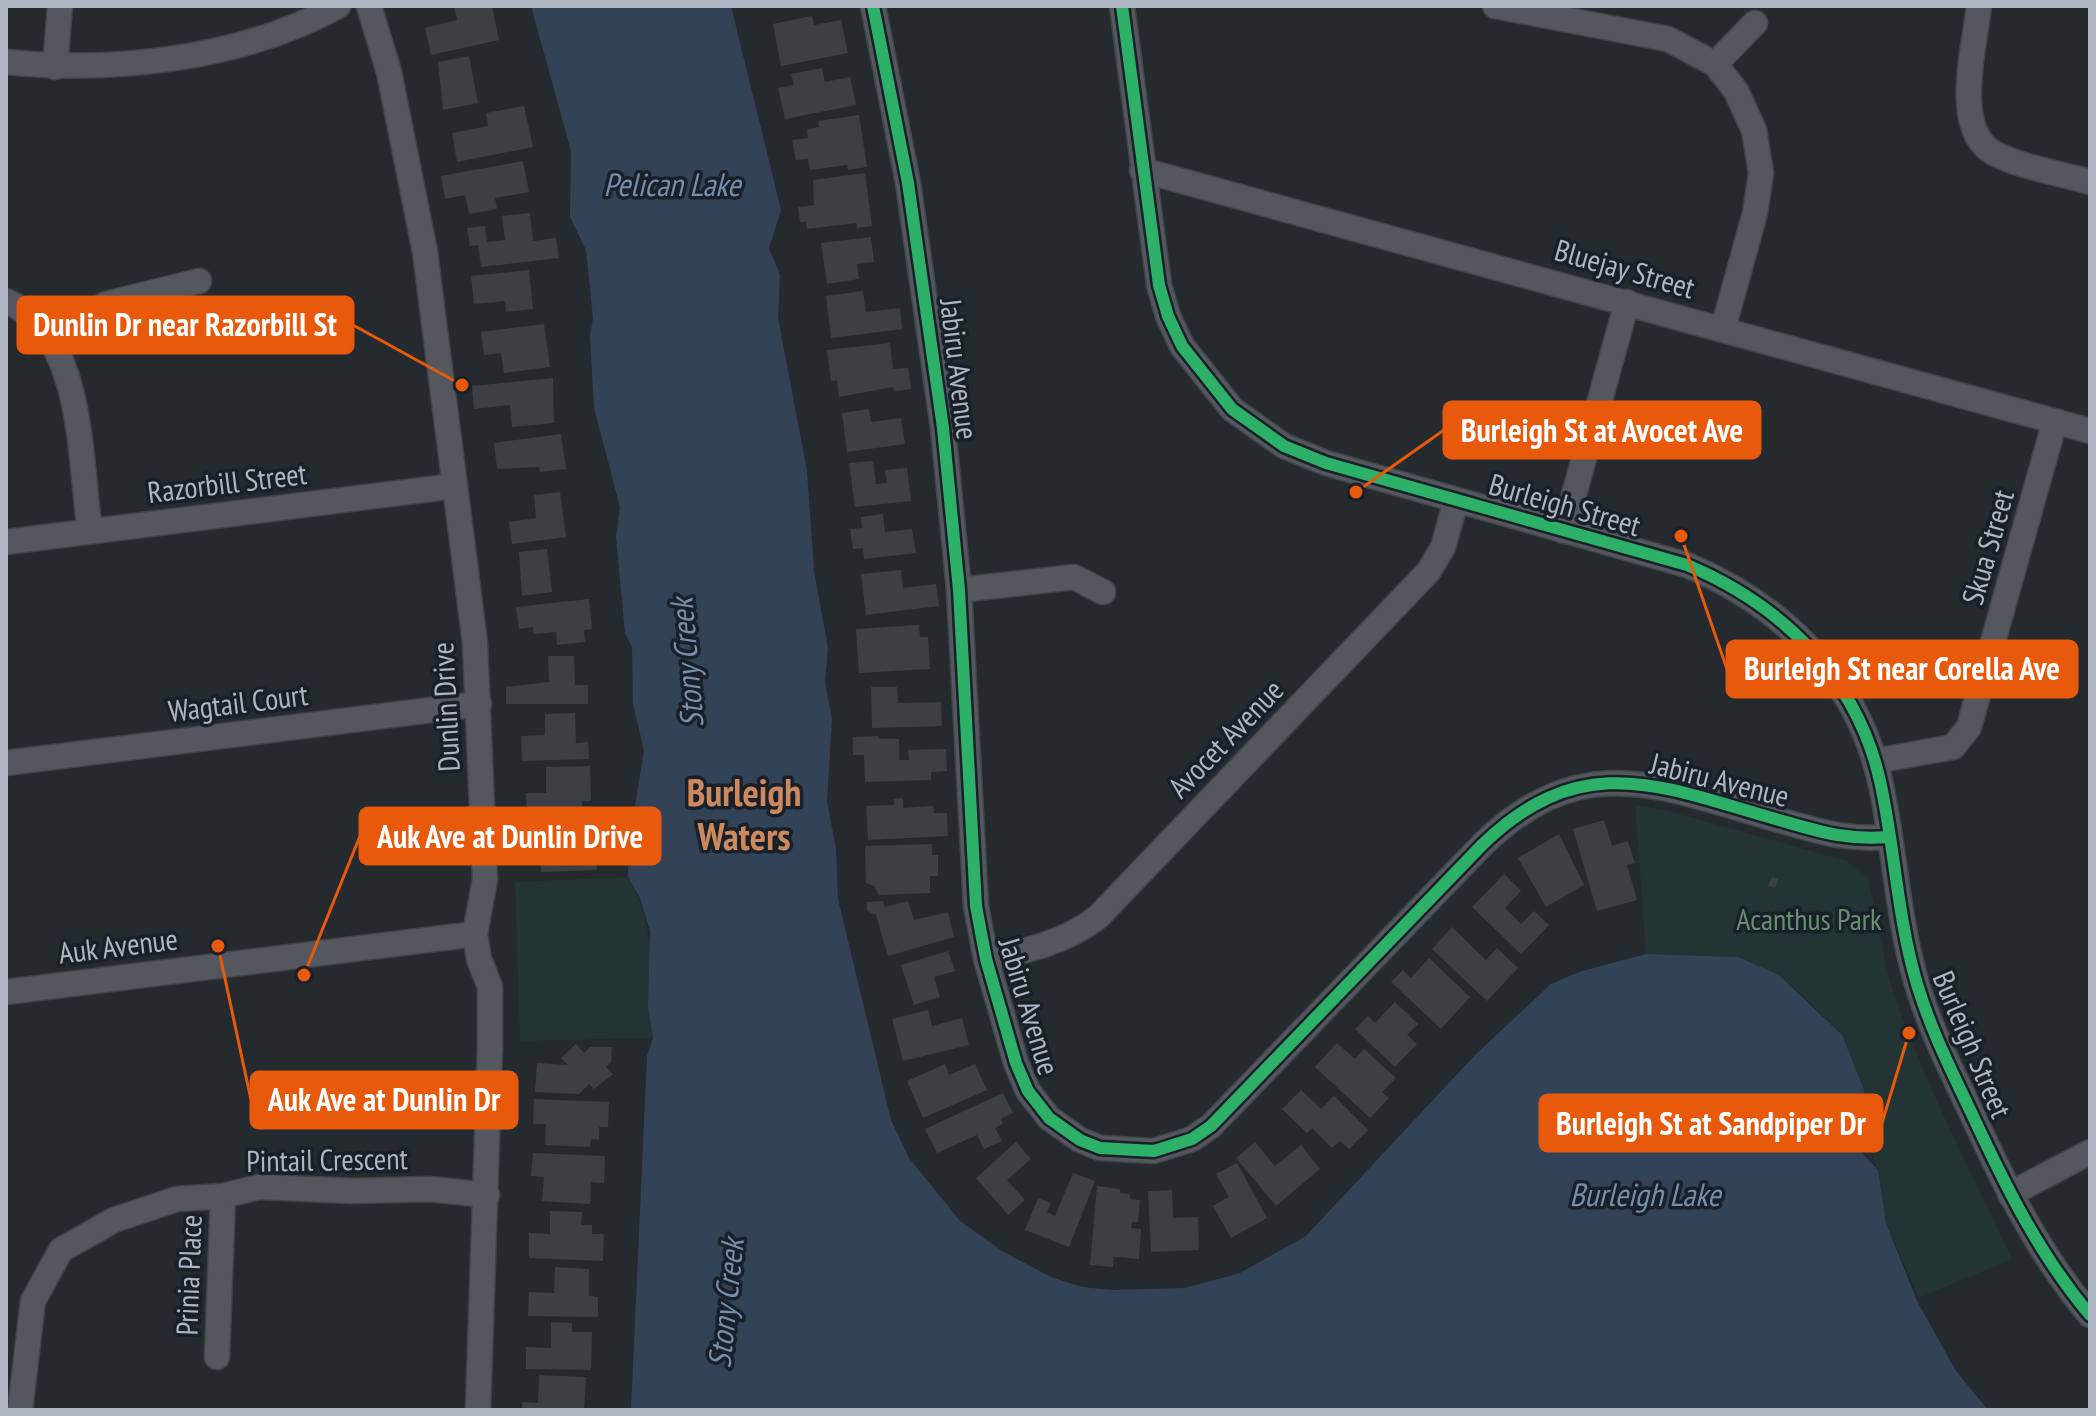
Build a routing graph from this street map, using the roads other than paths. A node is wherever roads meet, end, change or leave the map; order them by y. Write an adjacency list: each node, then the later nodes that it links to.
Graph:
1 (60, 6): 11 (street)
2 (338, 6): 11 (street)
3 (369, 6): 21 (street, Dunlin Drive)
4 (873, 6): 26 (street, Jabiru Avenue)
5 (1122, 6): 12 (street, Burleigh Street)
6 (1495, 6): 10 (street)
7 (1979, 6): 13 (street)
8 (1755, 23): 10 (street)
9 (6, 62): 11 (street)
10 (1715, 64): 17 (street)
11 (55, 67)
12 (1142, 170): 16 (street, Bluejay Street); 22 (street, Burleigh Street)
13 (2090, 182)
14 (199, 281): 18 (street)
15 (6, 301): 18 (street)
16 (1627, 302): 17 (street, Bluejay Street); 24 (street)
17 (1723, 329): 19 (street, Bluejay Street)
18 (51, 337): 23 (street)
19 (2055, 421): 20 (street, Bluejay Street); 29 (street, Skua Street)
20 (2090, 431)
21 (455, 486): 23 (street, Razorbill Street); 28 (street, Dunlin Drive)
22 (1456, 501): 24 (street, Burleigh Street); 33 (street, Avocet Avenue)
23 (90, 531): 25 (street, Razorbill Street)
24 (1564, 531): 29 (street, Burleigh Street)
25 (6, 542)
26 (959, 590): 27 (street); 33 (street, Jabiru Avenue)
27 (1103, 592)
28 (479, 704): 30 (street, Wagtail Court); 32 (street, Dunlin Drive)
29 (1875, 761): 31 (street, Burleigh Street)
30 (6, 763)
31 (1888, 837): 33 (street, Jabiru Avenue); 36 (street, Burleigh Street)
32 (475, 934): 34 (street, Auk Avenue); 37 (street, Dunlin Drive)
33 (986, 959)
34 (6, 992)
35 (2090, 1152): 36 (street)
36 (2010, 1194): 39 (street, Burleigh Street)
37 (487, 1195): 38 (street, Pintail Crescent); 42 (street, Dunlin Drive)
38 (223, 1196): 40 (street, Prinia Place); 41 (street, Pintail Crescent)
39 (2090, 1315)
40 (217, 1357)
41 (20, 1410)
42 (478, 1410)

